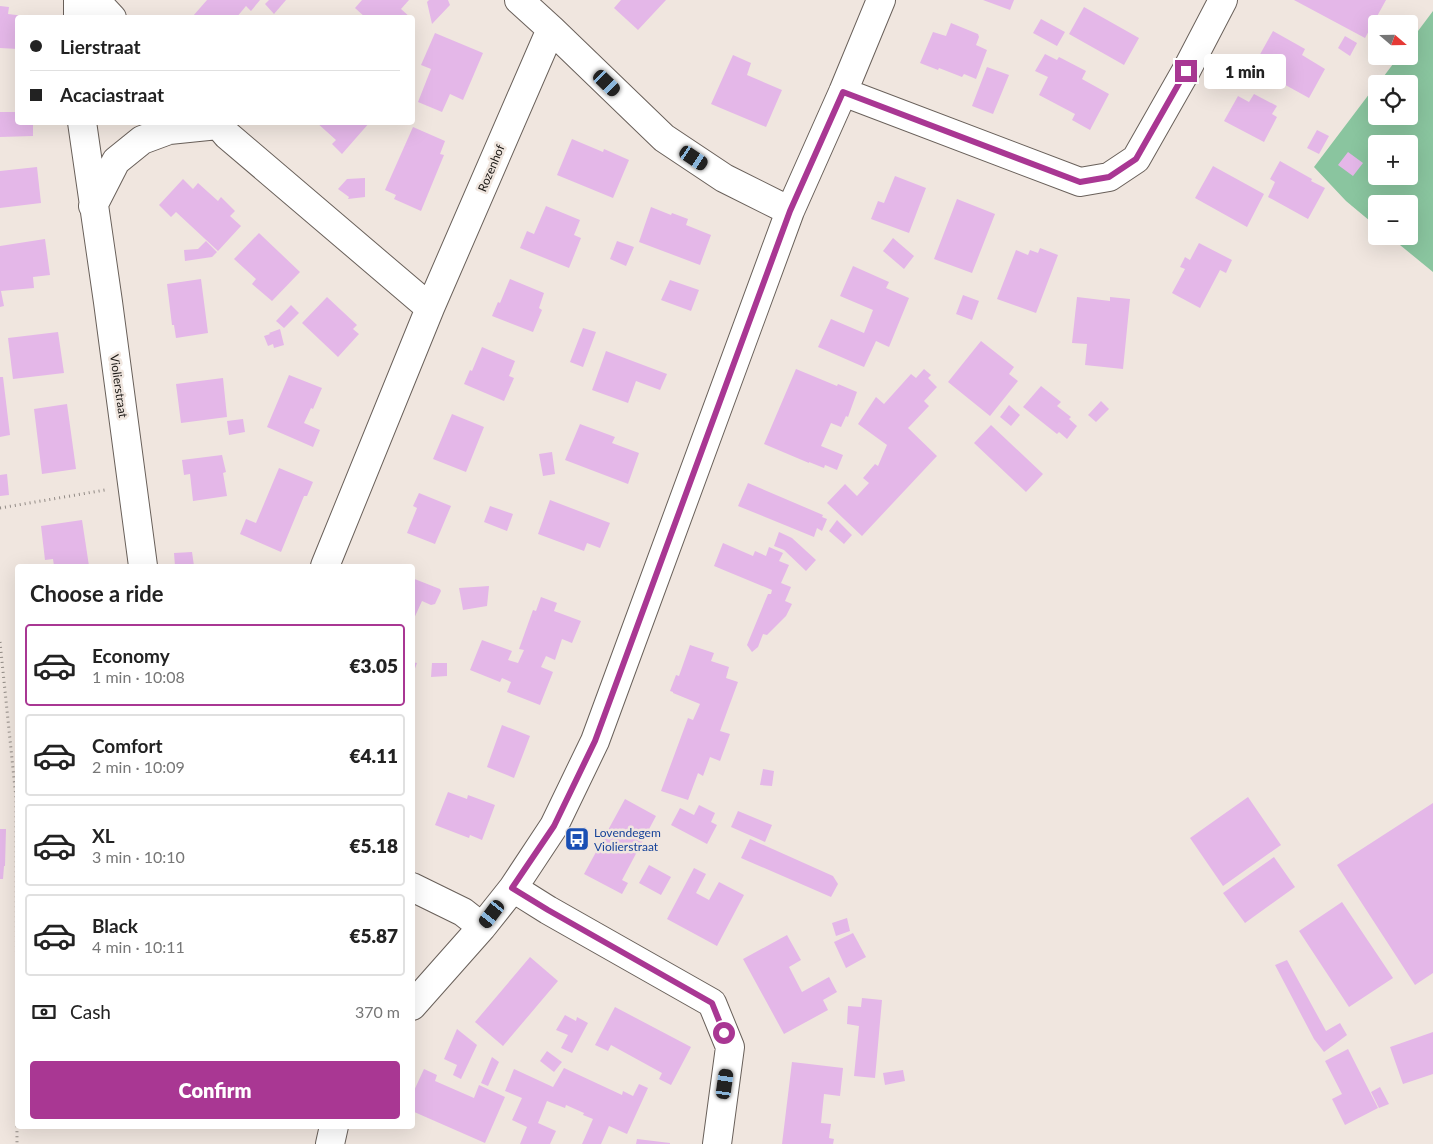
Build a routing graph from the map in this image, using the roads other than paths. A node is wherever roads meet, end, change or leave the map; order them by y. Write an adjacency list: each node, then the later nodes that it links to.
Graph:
1 (78, 0): 6 (street)
2 (95, 0): 7 (street)
3 (519, 0): 8 (street)
4 (881, 0): 9 (street)
5 (1223, 0): 9 (street)
6 (78, 15)
7 (109, 15)
8 (551, 29): 14 (street); 15 (street, Rozenhof)
9 (843, 92): 14 (street)
10 (82, 125): 13 (street, Violierstraat)
11 (209, 125): 13 (street)
12 (218, 125): 15 (street)
13 (93, 206): 16 (street, Violierstraat)
14 (790, 211): 19 (street)
15 (430, 308): 17 (street, Rozenhof)
16 (143, 564)
17 (326, 564)
18 (415, 888): 20 (street)
19 (512, 888): 20 (street); 24 (street)
20 (482, 927): 21 (street)
21 (415, 1003)
22 (333, 1129): 23 (street)
23 (330, 1144)
24 (717, 1144)

